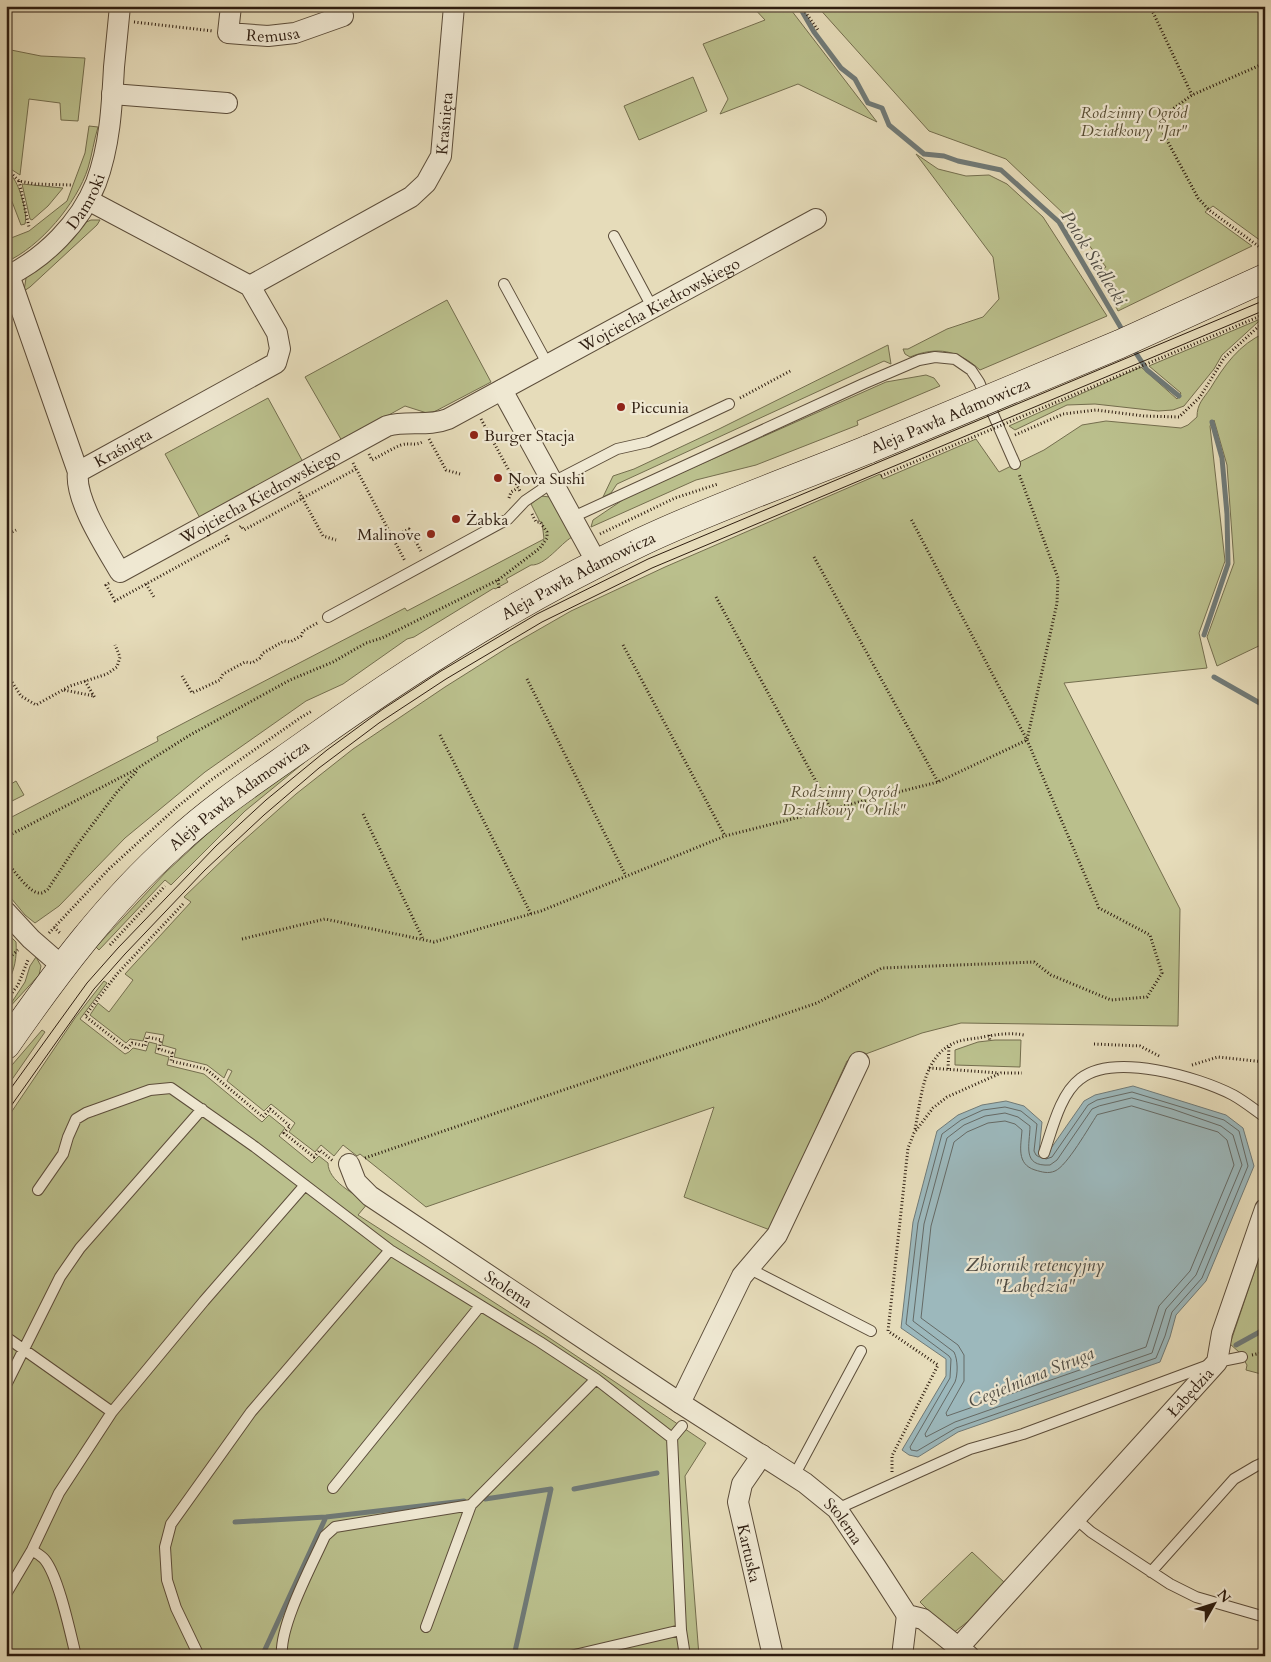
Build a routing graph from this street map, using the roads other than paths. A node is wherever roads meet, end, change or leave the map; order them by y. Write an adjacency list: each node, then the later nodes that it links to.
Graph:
1 (230, 6): 4 (street, Remusa)
2 (454, 6): 13 (street, Kraśnięta)
3 (126, 14): 5 (street, Damroki)
4 (343, 16)
5 (112, 94): 6 (street); 7 (street, Damroki)
6 (227, 103)
7 (88, 200): 10 (street, Damroki); 13 (street)
8 (816, 219): 14 (street, Wojciecha Kiedrowskiego)
9 (614, 236): 14 (lane)
10 (8, 276): 19 (street, Kraśnięta)
11 (1265, 278): 22 (main road, Aleja Pawła Adamowicza, bridge)
12 (504, 284): 15 (lane)
13 (250, 286): 19 (street, Kraśnięta)
14 (652, 307): 15 (street, Wojciecha Kiedrowskiego)
15 (548, 365): 16 (street, Wojciecha Kiedrowskiego)
16 (502, 390): 19 (street, Wojciecha Kiedrowskiego); 20 (street)
17 (729, 404): 20 (lane)
18 (1015, 464): 21 (lane)
19 (78, 472)
20 (553, 482): 21 (street); 23 (lane)
21 (573, 517): 22 (street)
22 (597, 563): 25 (main road, Aleja Pawła Adamowicza)
23 (328, 617)
24 (6, 912): 25 (street)
25 (62, 966): 26 (main road, Aleja Pawła Adamowicza)
26 (6, 1045)
27 (859, 1062): 36 (street)
28 (202, 1109): 32 (lane); 33 (lane); 40 (lane)
29 (1265, 1117): 30 (lane)
30 (1044, 1153)
31 (357, 1161): 46 (street, Stolema)
32 (305, 1185): 35 (lane); 47 (lane)
33 (38, 1190)
34 (1265, 1209): 43 (street, Łabędzia)
35 (390, 1250): 37 (lane); 66 (lane)
36 (748, 1268): 38 (lane); 46 (street)
37 (480, 1306): 44 (lane); 53 (lane)
38 (871, 1331)
39 (6, 1337): 40 (lane)
40 (25, 1349): 45 (lane); 47 (lane)
41 (861, 1351): 52 (lane)
42 (1242, 1357): 43 (lane)
43 (1217, 1362): 55 (lane); 56 (street, Łabędzia)
44 (596, 1379): 49 (lane); 54 (lane)
45 (6, 1385)
46 (680, 1403): 50 (street, Stolema)
47 (112, 1412): 57 (lane)
48 (682, 1426): 49 (lane)
49 (672, 1438): 63 (lane)
50 (762, 1455): 52 (street, Stolema); 70 (street, Kartuska)
51 (1265, 1462): 58 (lane)
52 (794, 1476): 55 (street, Stolema)
53 (333, 1488)
54 (471, 1505): 62 (lane); 67 (lane)
55 (836, 1510): 60 (street, Stolema)
56 (1076, 1519): 58 (lane); 64 (street, Łabędzia)
57 (32, 1550): 59 (lane); 65 (lane)
58 (1151, 1572): 61 (lane)
59 (6, 1594)
60 (907, 1616): 64 (street); 71 (street)
61 (1265, 1616)
62 (426, 1627)
63 (680, 1630): 68 (lane); 69 (lane)
64 (964, 1652)
65 (76, 1656)
66 (200, 1656)
67 (282, 1656)
68 (570, 1656)
69 (685, 1656)
70 (773, 1656)
71 (902, 1656)

